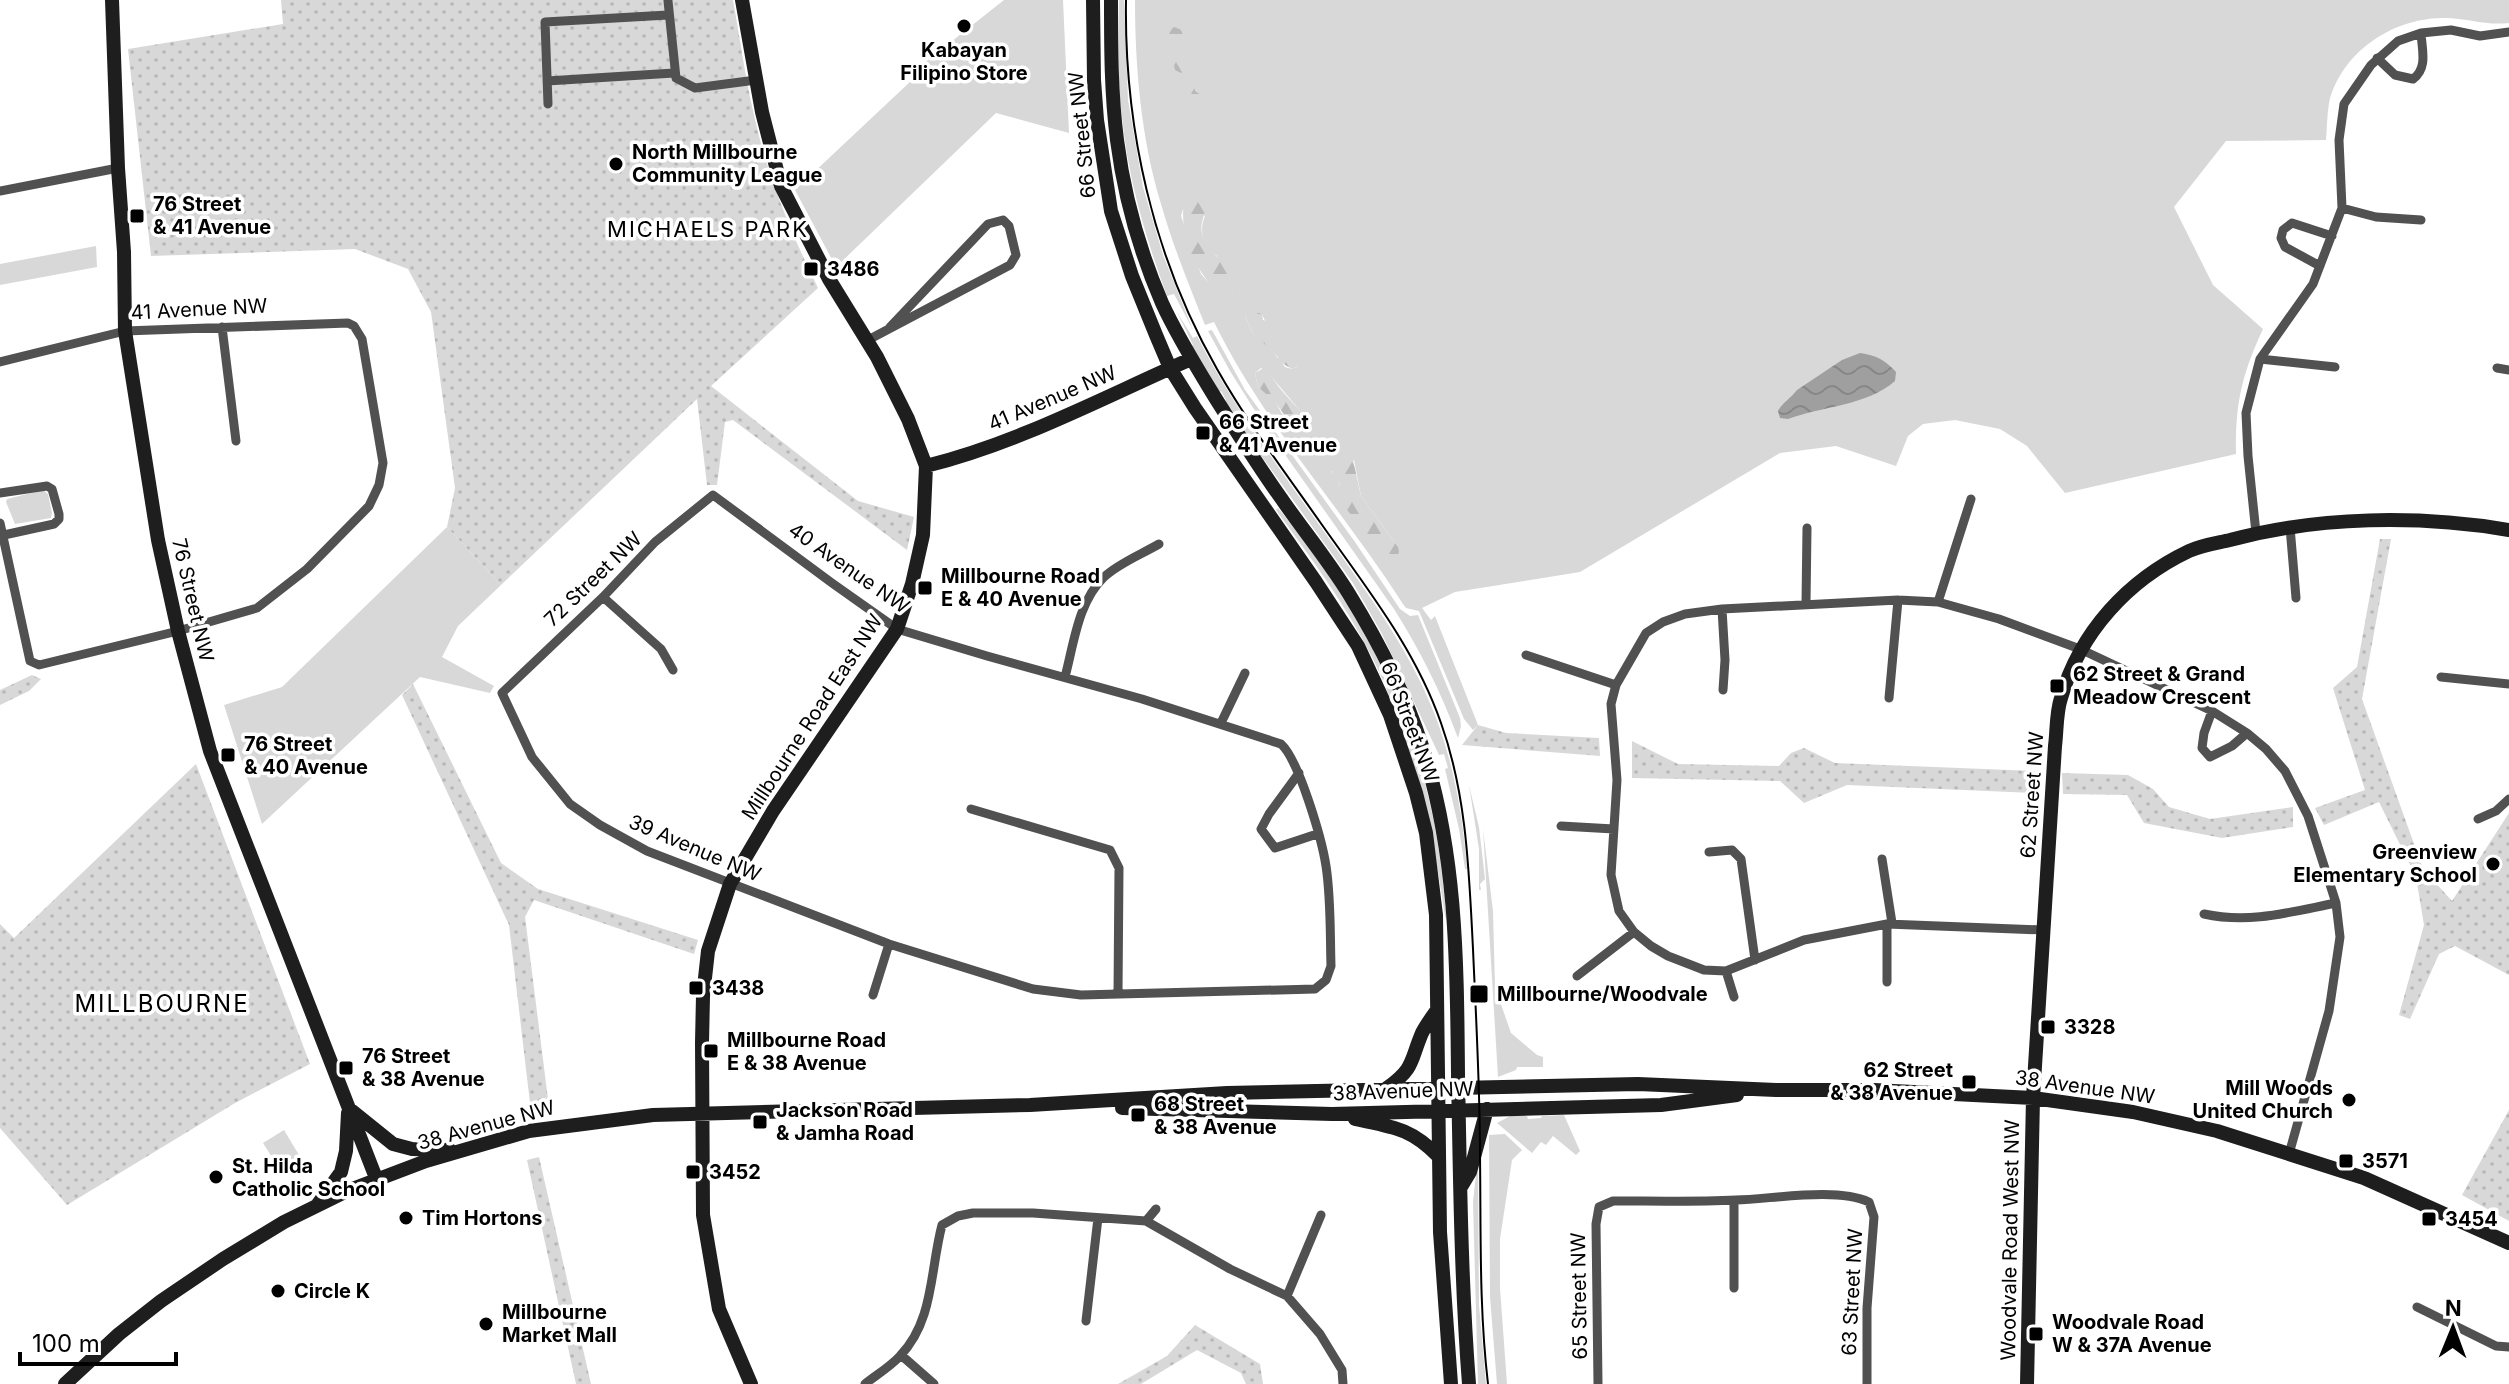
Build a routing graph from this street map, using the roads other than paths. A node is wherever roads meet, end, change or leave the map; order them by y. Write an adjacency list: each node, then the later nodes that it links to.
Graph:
1 (112, 0): 14 (street, 76 Street NW)
2 (742, 0): 11 (street, Millbourne Road East NW)
3 (1093, 0): 28 (street, 66 Street NW)
4 (1111, 0): 24 (street, 66 Street NW)
5 (668, 1): 6 (street)
6 (668, 15): 10 (street); 12 (street)
7 (2509, 32): 8 (street)
8 (2421, 33): 9 (street); 9 (street)
9 (2377, 58): 16 (street)
10 (674, 73): 11 (street); 12 (street)
11 (756, 80): 23 (street, Millbourne Road East NW)
12 (547, 81): 13 (street)
13 (548, 104)
14 (118, 168): 15 (street); 22 (street, 76 Street NW)
15 (0, 191)
16 (2342, 208): 17 (street); 18 (street)
17 (2421, 220)
18 (2332, 236): 19 (street); 19 (street)
19 (2320, 266): 25 (street)
20 (222, 327): 22 (street, 41 Avenue NW); 31 (street); 50 (street, 41 Avenue NW)
21 (890, 327): 21 (street); 23 (street)
22 (125, 331): 26 (street, 41 Avenue NW); 50 (street, 76 Street NW)
23 (868, 340): 32 (street, Millbourne Road East NW)
24 (1191, 359): 28 (street, 41 Avenue NW); 91 (street, 66 Street NW)
25 (2260, 359): 27 (street); 40 (street)
26 (0, 362)
27 (2335, 367)
28 (1170, 368): 32 (street, 41 Avenue NW); 88 (street, 66 Street NW)
29 (2497, 368): 30 (street)
30 (2509, 370)
31 (236, 441)
32 (926, 466): 49 (street, Millbourne Road East NW)
33 (0, 493): 41 (street)
34 (713, 495): 43 (street, 72 Street NW); 49 (street, 40 Avenue NW)
35 (1971, 499): 46 (street)
36 (0, 523): 41 (street)
37 (2290, 527): 39 (street); 40 (street); 44 (street)
38 (1807, 528): 47 (street)
39 (2509, 530)
40 (2256, 533): 51 (street, 62 Street NW)
41 (4, 535): 50 (street)
42 (1159, 544): 55 (street)
43 (603, 597): 53 (street); 60 (street, 72 Street NW)
44 (2296, 598)
45 (1898, 600): 46 (street); 47 (street); 61 (street)
46 (1938, 602): 51 (street)
47 (1806, 603): 48 (street)
48 (1722, 609): 58 (street); 59 (street)
49 (897, 629): 55 (street, 40 Avenue NW); 74 (street, Millbourne Road East NW)
50 (178, 631): 95 (street, 76 Street NW)
51 (2080, 649): 62 (street); 78 (street, 62 Street NW)
52 (1526, 655): 58 (street)
53 (673, 670)
54 (1245, 673): 63 (street)
55 (1065, 677): 63 (street, 40 Avenue NW)
56 (2441, 677): 57 (street)
57 (2509, 684)
58 (1616, 685): 70 (street)
59 (1723, 690)
60 (502, 693): 74 (street, 39 Avenue NW)
61 (1889, 698)
62 (2212, 711): 64 (street); 64 (street)
63 (1221, 723): 65 (street, 40 Avenue NW)
64 (2247, 733): 75 (street)
65 (1299, 773): 71 (street); 71 (street)
66 (2509, 799): 68 (street)
67 (971, 809): 85 (street)
68 (2478, 819)
69 (1561, 826): 70 (street)
70 (1614, 829): 79 (street)
71 (1317, 834): 85 (street, 39 Avenue NW)
72 (1709, 852): 81 (street)
73 (1882, 859): 77 (street)
74 (730, 884): 80 (street, 39 Avenue NW); 99 (street, Millbourne Road East NW)
75 (2336, 903): 76 (street); 102 (street)
76 (2204, 914)
77 (1889, 923): 78 (street); 81 (street); 84 (street)
78 (2042, 930): 93 (street, 62 Street NW)
79 (1634, 932): 82 (street); 83 (street)
80 (889, 944): 85 (street, 39 Avenue NW); 86 (street)
81 (1755, 960): 82 (street)
82 (1726, 971): 87 (street)
83 (1577, 976)
84 (1887, 982)
85 (1118, 993)
86 (873, 995)
87 (1734, 997)
88 (1437, 1009): 89 (street); 90 (street, 66 Street NW)
89 (1387, 1088): 90 (street, 38 Avenue NW); 94 (street, 38 Avenue NW)
90 (1437, 1088): 91 (street, 38 Avenue NW); 98 (street, 66 Street NW)
91 (1459, 1088): 92 (street, 38 Avenue NW); 97 (street, 66 Street NW)
92 (1776, 1090): 93 (street, 38 Avenue NW); 96 (street, 38 Avenue NW)
93 (2033, 1098): 102 (street, 38 Avenue NW); 128 (street, Woodvale Road West NW)
94 (1030, 1105): 99 (street, 38 Avenue NW); 100 (street, 38 Avenue NW)
95 (349, 1108): 101 (street); 104 (street, 76 Street NW); 107 (street)
96 (1487, 1109): 97 (street, 38 Avenue NW); 105 (street)
97 (1459, 1110): 98 (street, 38 Avenue NW); 105 (street, 66 Street NW)
98 (1437, 1111): 100 (street, 38 Avenue NW); 103 (street, 66 Street NW)
99 (701, 1112): 101 (street, 38 Avenue NW); 120 (street, Millbourne Road East NW)
100 (1332, 1114): 103 (street)
101 (459, 1151): 104 (street, 38 Avenue NW)
102 (2289, 1154): 112 (street, 38 Avenue NW)
103 (1438, 1156): 124 (street, 66 Street NW)
104 (376, 1178): 107 (street, 38 Avenue NW)
105 (1460, 1188): 125 (street, 66 Street NW)
106 (1734, 1201): 113 (street); 126 (street, 65 Street NW); 127 (street, 63 Street NW)
107 (315, 1207): 119 (street, 38 Avenue NW)
108 (1156, 1209): 111 (street)
109 (1321, 1215): 114 (street)
110 (1098, 1218): 111 (street); 116 (street); 118 (street)
111 (1146, 1221): 114 (street)
112 (2509, 1243)
113 (1734, 1288)
114 (1287, 1296): 123 (street)
115 (2417, 1307): 117 (street)
116 (1086, 1321)
117 (2509, 1347)
118 (901, 1355): 121 (street); 122 (street)
119 (65, 1384)
120 (751, 1384)
121 (865, 1384)
122 (934, 1384)
123 (1343, 1384)
124 (1451, 1384)
125 (1469, 1384)
126 (1598, 1384)
127 (1867, 1384)
128 (2027, 1384)

